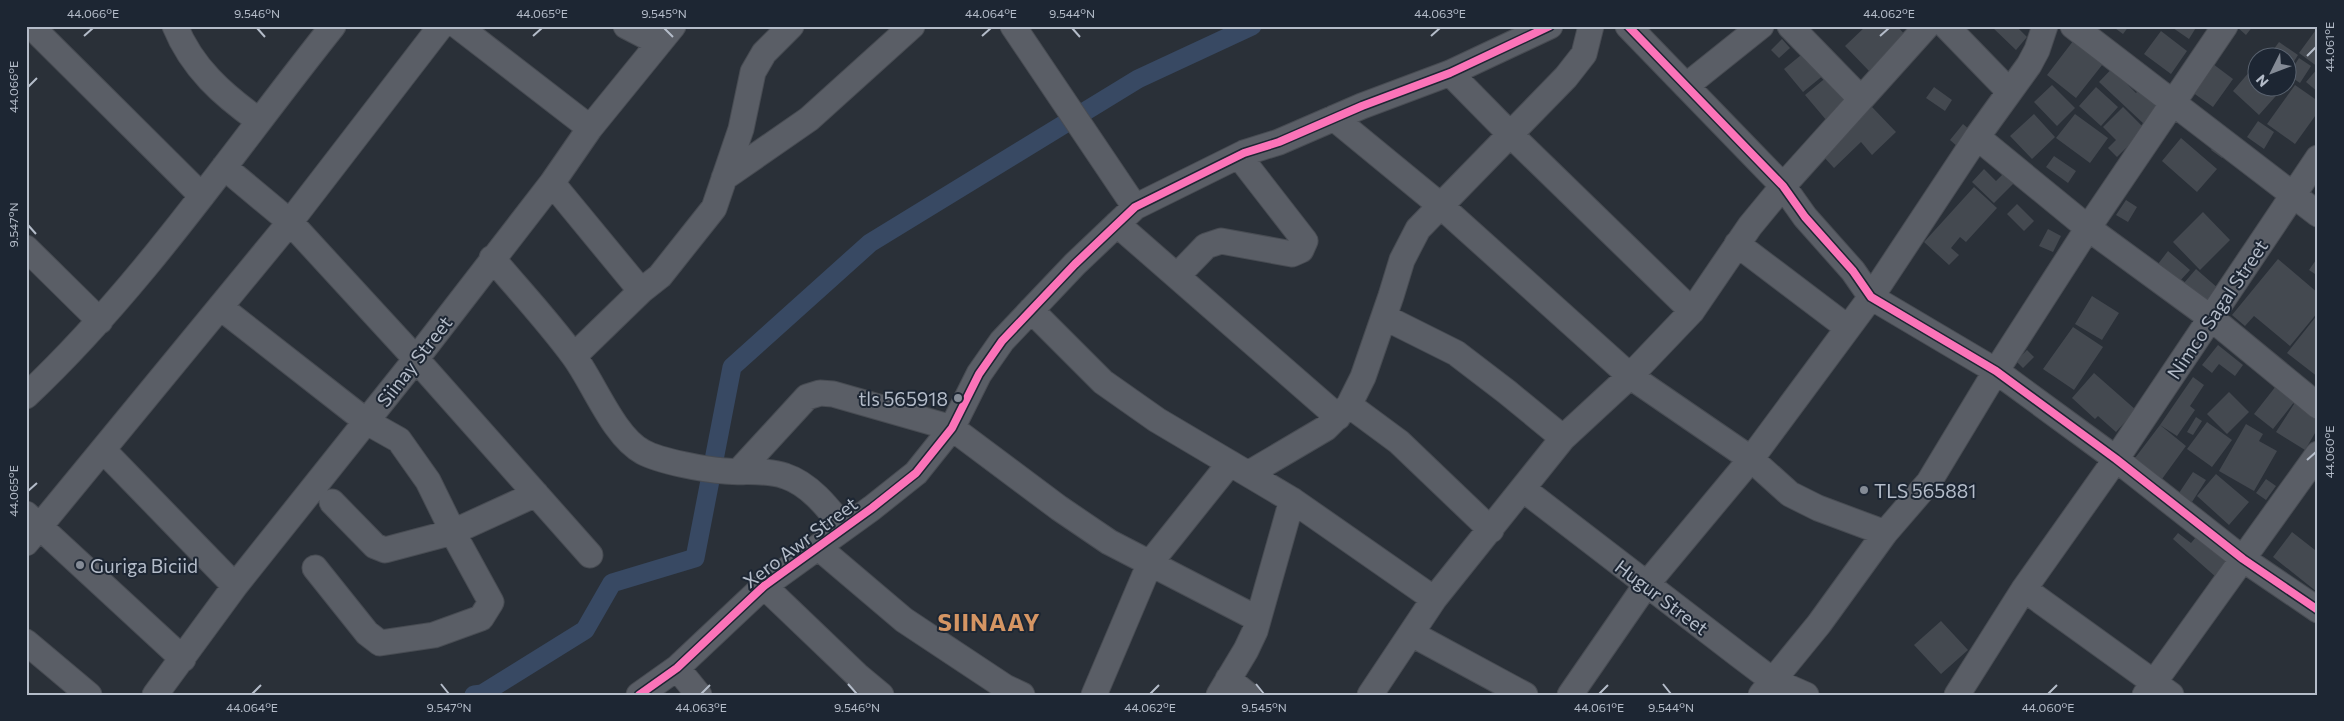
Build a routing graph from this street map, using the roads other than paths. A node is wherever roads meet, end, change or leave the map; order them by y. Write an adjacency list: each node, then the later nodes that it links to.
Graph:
1 (175, 26): 27 (street)
2 (333, 26): 27 (street)
3 (441, 26): 42 (street)
4 (458, 26): 28 (street)
5 (626, 26): 20 (street)
6 (791, 26): 34 (street)
7 (912, 26): 34 (street)
8 (1013, 26): 40 (street)
9 (1550, 26): 21 (street, Xero Awr Street)
10 (1591, 26): 29 (street)
11 (1628, 26): 22 (street)
12 (1761, 26): 22 (street)
13 (1790, 26): 24 (street)
14 (1927, 26): 24 (street)
15 (1946, 26): 23 (street)
16 (2045, 26): 23 (street)
17 (2073, 26): 25 (street)
18 (2225, 26): 25 (street)
19 (40, 35): 37 (street)
20 (666, 35): 28 (street, Siinay Street)
21 (1450, 73): 26 (street, Xero Awr Street); 29 (street)
22 (1686, 86): 36 (street)
23 (2009, 91): 30 (street)
24 (1861, 99): 36 (street)
25 (2172, 102): 38 (street); 44 (street)
26 (1334, 118): 31 (street, Xero Awr Street); 39 (street)
27 (258, 120): 33 (street)
28 (590, 128): 35 (street, Siinay Street)
29 (1510, 134): 39 (street); 53 (street)
30 (1977, 137): 44 (street); 50 (street)
31 (1239, 156): 40 (street, Xero Awr Street); 48 (street)
32 (2318, 158): 38 (street, Nimco Sagal Street)
33 (224, 167): 37 (street); 42 (street)
34 (724, 178): 49 (street)
35 (552, 183): 47 (street, Siinay Street); 49 (street)
36 (1783, 186): 45 (street); 50 (street)
37 (202, 196): 56 (street)
38 (2293, 196): 41 (street); 55 (street, Nimco Sagal Street)
39 (1441, 206): 54 (street); 61 (street)
40 (1135, 207): 43 (street, Xero Awr Street)
41 (2318, 214)
42 (290, 222): 51 (street); 59 (street)
43 (1117, 224): 48 (street); 52 (street, Xero Awr Street)
44 (2088, 228): 55 (street); 60 (street)
45 (1737, 244): 53 (street); 57 (street)
46 (26, 248): 56 (street)
47 (492, 258): 58 (street); 59 (street, Siinay Street)
48 (1177, 276): 64 (street)
49 (641, 291): 58 (street)
50 (1871, 297): 57 (street); 60 (street)
51 (220, 306): 65 (street); 68 (street)
52 (1031, 310): 66 (street, Xero Awr Street); 72 (street)
53 (1692, 311): 61 (street)
54 (1384, 317): 64 (street); 67 (street)
55 (2211, 318): 63 (street); 71 (street, Nimco Sagal Street)
56 (100, 321): 62 (street)
57 (1848, 328): 70 (street)
58 (574, 356): 73 (street)
59 (416, 359): 65 (street, Siinay Street); 75 (street)
60 (1996, 370): 71 (street); 82 (street)
61 (1630, 376): 67 (street); 70 (street)
62 (26, 396)
63 (2318, 406)
64 (1343, 411): 72 (street); 80 (street)
65 (367, 422): 81 (street); 89 (street, Siinay Street)
66 (952, 428): 73 (street); 79 (street, Xero Awr Street); 86 (street)
67 (1563, 438): 74 (street)
68 (103, 450): 78 (street); 89 (street)
69 (2318, 454): 85 (street)
70 (1751, 459): 82 (street); 88 (street)
71 (2116, 459): 85 (street); 91 (street, Nimco Sagal Street)
72 (1239, 468): 76 (street); 86 (street)
73 (732, 471): 79 (street)
74 (1523, 490): 80 (street); 88 (street, Hugur Street)
75 (536, 494): 81 (street); 84 (street)
76 (1292, 500): 92 (street); 94 (street)
77 (332, 502): 81 (street)
78 (31, 528): 97 (street)
79 (844, 528): 83 (street, Xero Awr Street)
80 (1491, 530): 92 (street)
81 (453, 532): 87 (street)
82 (1885, 533): 100 (street)
83 (818, 547): 90 (street, Xero Awr Street); 107 (street)
84 (590, 555)
85 (2243, 558): 93 (street); 101 (street)
86 (1150, 563): 94 (street); 108 (street)
87 (315, 568)
88 (1646, 585): 100 (street, Hugur Street); 112 (street)
89 (235, 586): 97 (street, Siinay Street)
90 (764, 586): 98 (street, Xero Awr Street); 106 (street)
91 (2024, 590): 101 (street); 114 (street, Nimco Sagal Street)
92 (1434, 599): 95 (street)
93 (2318, 610)
94 (1258, 619): 99 (street)
95 (1412, 634): 110 (street); 111 (street)
96 (26, 642): 102 (street)
97 (183, 659): 103 (street, Siinay Street)
98 (677, 668): 104 (street, Xero Awr Street); 105 (street)
99 (1223, 687): 109 (street)
100 (1767, 687): 113 (street, Hugur Street)
101 (2157, 690)
102 (89, 695)
103 (155, 695)
104 (639, 695)
105 (699, 695)
106 (881, 695)
107 (1022, 695)
108 (1094, 695)
109 (1248, 695)
110 (1370, 695)
111 (1525, 695)
112 (1570, 695)
113 (1806, 695)
114 (1957, 695)

